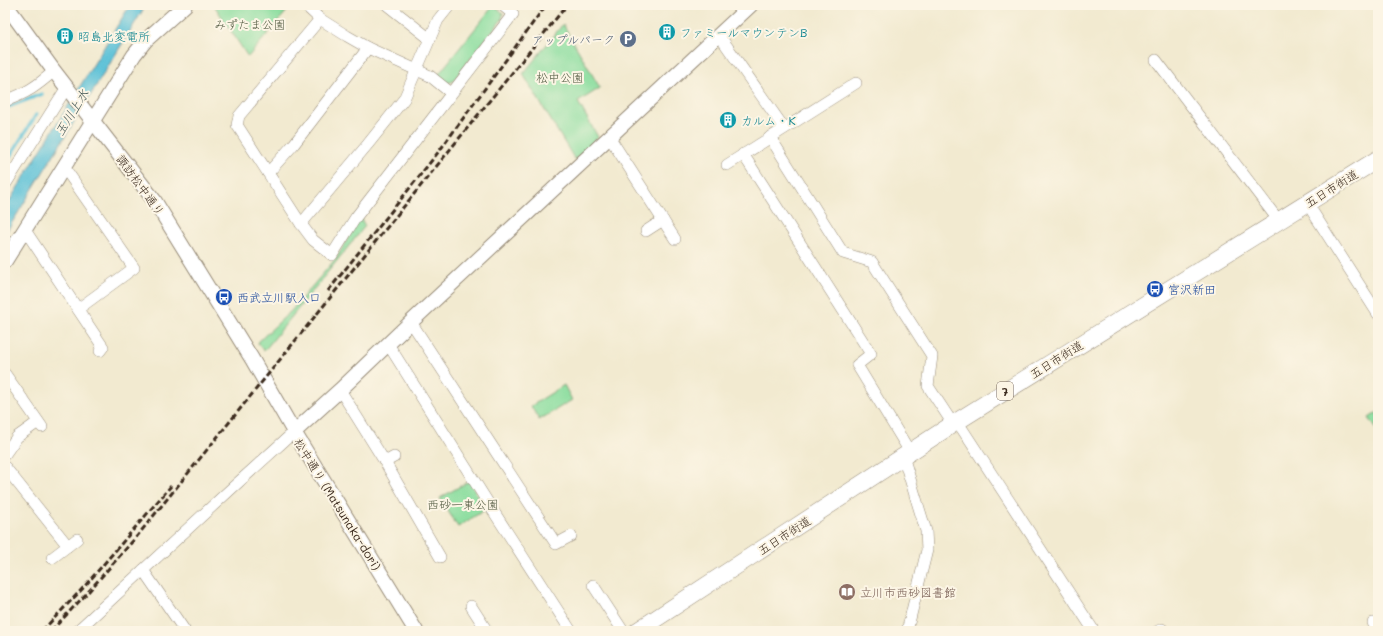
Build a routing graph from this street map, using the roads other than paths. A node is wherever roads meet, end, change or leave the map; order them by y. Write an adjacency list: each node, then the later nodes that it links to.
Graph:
1 (6, 5): 14 (street, 諏訪松中通り)
2 (185, 5): 19 (street)
3 (305, 5): 8 (street)
4 (387, 5): 10 (street)
5 (450, 5): 10 (street)
6 (502, 5): 17 (street)
7 (747, 6): 9 (street)
8 (320, 19): 11 (street); 27 (street)
9 (719, 35): 20 (street); 22 (street)
10 (430, 39): 13 (street)
11 (368, 48): 13 (street); 27 (street)
12 (1156, 60): 31 (street)
13 (417, 70): 17 (street); 32 (street)
14 (54, 71): 16 (street, 諏訪松中通り); 18 (street)
15 (856, 83): 20 (street)
16 (70, 91): 19 (street, 諏訪松中通り); 28 (street)
17 (451, 93): 32 (street)
18 (5, 101)
19 (93, 120): 26 (street); 43 (street, 諏訪松中通り)
20 (784, 128): 21 (street)
21 (770, 137): 23 (street); 45 (street)
22 (610, 138): 30 (street); 39 (street)
23 (743, 154): 25 (street); 48 (street)
24 (1378, 159): 29 (main road, 五日市街道 / 7)
25 (727, 164)
26 (64, 167): 33 (street); 37 (street)
27 (268, 173): 32 (street)
28 (5, 185)
29 (1307, 203): 31 (main road, 五日市街道 / 7); 38 (street)
30 (663, 220): 34 (street); 35 (street)
31 (1278, 220): 45 (main road, 五日市街道 / 7)
32 (301, 224)
33 (25, 230): 36 (street); 37 (street)
34 (646, 231)
35 (675, 239)
36 (5, 261)
37 (78, 309): 41 (street)
38 (1378, 314)
39 (411, 322): 40 (street); 50 (street)
40 (388, 344): 44 (street); 62 (street)
41 (100, 351)
42 (5, 374): 47 (street)
43 (261, 375): 46 (street, 松中通り (Matsunaka-dori))
44 (340, 390): 46 (street); 53 (street)
45 (955, 423): 48 (main road, 五日市街道 / 7); 66 (street)
46 (294, 432): 55 (street); 60 (street, 松中通り (Matsunaka-dori))
47 (5, 454)
48 (907, 454): 64 (main road, 五日市街道 / 7); 65 (street)
49 (5, 467): 52 (street)
50 (571, 536)
51 (77, 539): 52 (street)
52 (68, 546): 54 (street)
53 (440, 557)
54 (52, 558)
55 (143, 570): 58 (street); 59 (street)
56 (593, 585): 63 (street)
57 (471, 606): 61 (street)
58 (77, 631)
59 (185, 631)
60 (416, 631)
61 (487, 631)
62 (571, 631)
63 (623, 631)
64 (637, 631)
65 (907, 631)
66 (1094, 631)

